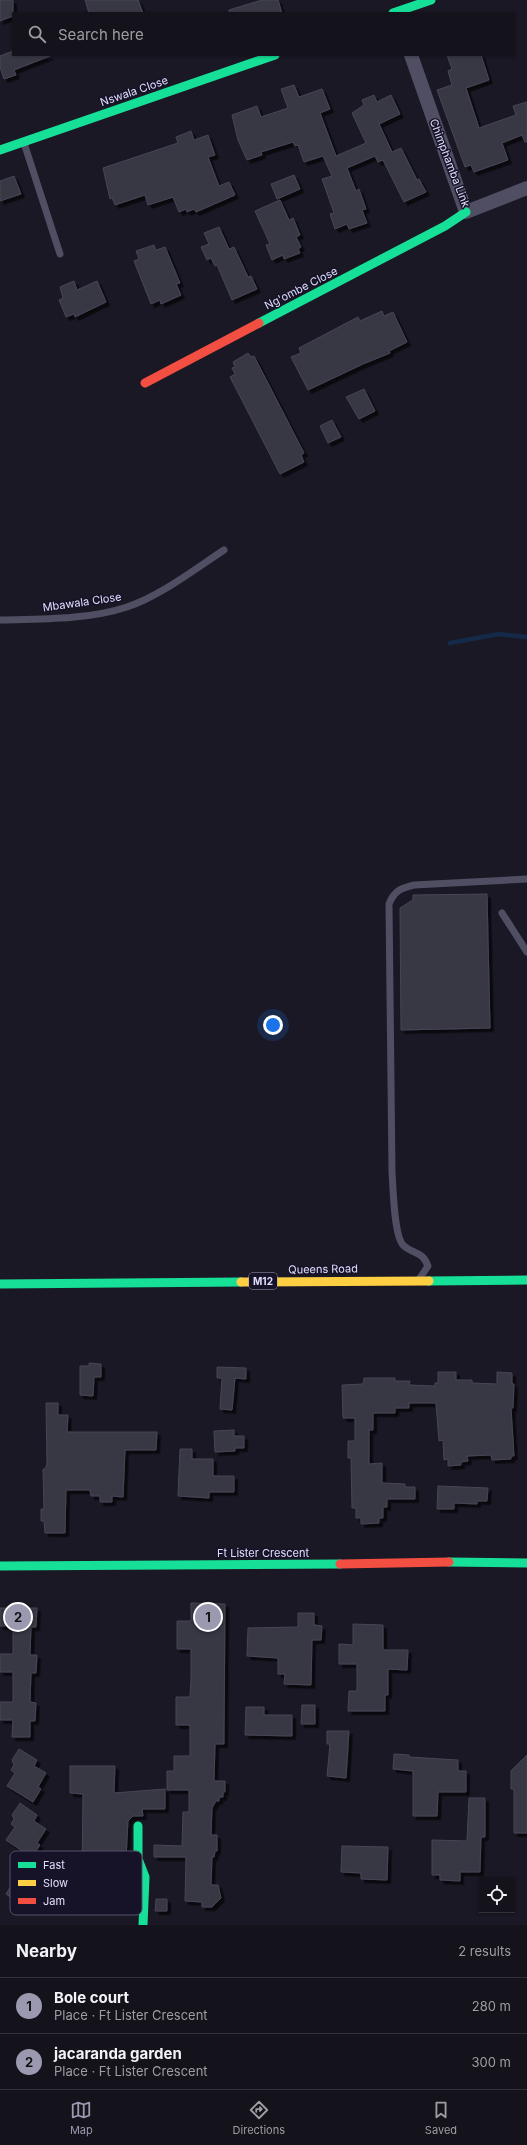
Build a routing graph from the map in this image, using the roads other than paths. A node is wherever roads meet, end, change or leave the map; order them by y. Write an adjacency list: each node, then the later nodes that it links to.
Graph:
1 (431, 0): 2 (main road)
2 (394, 10)
3 (272, 56): 5 (main road, Nswala Close)
4 (411, 56): 8 (street, Chimphamba Link)
5 (24, 142): 6 (main road, Nswala Close); 9 (lane)
6 (0, 150)
7 (527, 188): 8 (street, Chimphamba Link)
8 (466, 212): 10 (main road, Ng'ombe Close)
9 (60, 254)
10 (145, 383)
11 (224, 550): 12 (lane, Mbawala Close)
12 (0, 620)
13 (527, 879): 16 (lane)
14 (502, 913): 15 (lane)
15 (527, 952)
16 (419, 1280): 17 (main road, Queens Road / M12); 18 (main road, Queens Road / M12)
17 (527, 1280)
18 (0, 1284)
19 (527, 1563): 20 (main road, Ft Lister Crescent)
20 (0, 1566)
21 (138, 1826): 22 (main road)
22 (138, 1851)
23 (142, 1869): 24 (main road)
24 (143, 1925)

